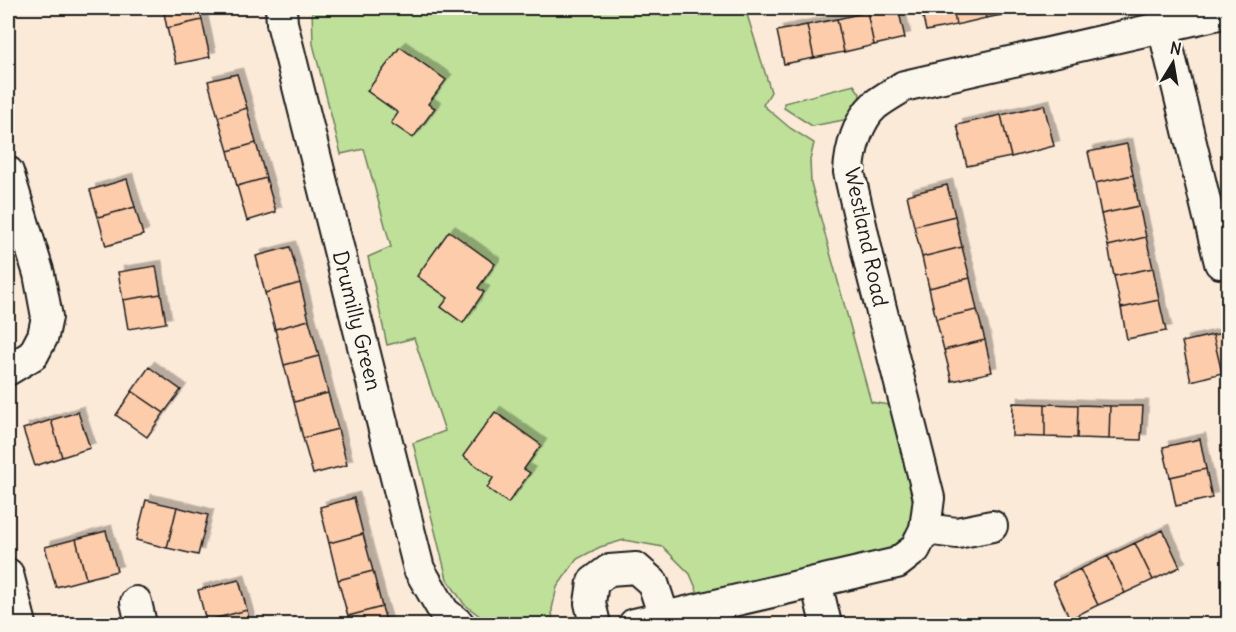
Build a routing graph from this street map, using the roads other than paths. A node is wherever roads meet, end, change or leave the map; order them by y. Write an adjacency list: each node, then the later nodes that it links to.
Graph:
1 (281, 8): 13 (street, Drumilly Green)
2 (1228, 12): 3 (street, Westland Road)
3 (1163, 27): 5 (street); 8 (street, Westland Road)
4 (8, 172): 6 (street)
5 (1221, 263)
6 (8, 370)
7 (992, 526): 8 (street)
8 (925, 529): 10 (street, Westland Road)
9 (8, 574): 12 (street)
10 (816, 582): 11 (street); 16 (street)
11 (664, 617): 14 (street); 15 (street)
12 (21, 624)
13 (459, 624)
14 (595, 624)
15 (634, 624)
16 (826, 624)

